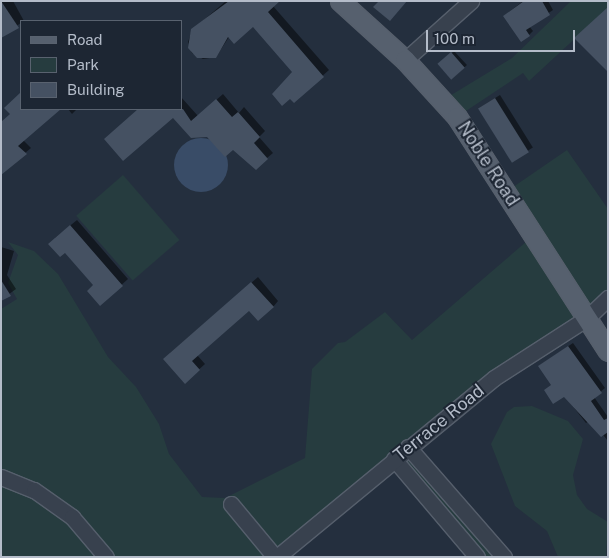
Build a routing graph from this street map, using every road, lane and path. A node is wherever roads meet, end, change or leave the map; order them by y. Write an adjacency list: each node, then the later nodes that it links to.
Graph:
1 (340, 1): 3 (main road, Noble Road)
2 (471, 1): 3 (street)
3 (405, 60): 5 (main road, Noble Road)
4 (608, 298): 5 (street, Terrace Road)
5 (587, 318): 6 (main road, Noble Road); 7 (street, Terrace Road)
6 (608, 351)
7 (408, 447): 8 (street, Terrace Road); 14 (street)
8 (394, 459): 12 (street, Terrace Road); 13 (street)
9 (1, 477): 11 (street)
10 (231, 504): 12 (street)
11 (106, 557)
12 (276, 557)
13 (477, 557)
14 (504, 557)

